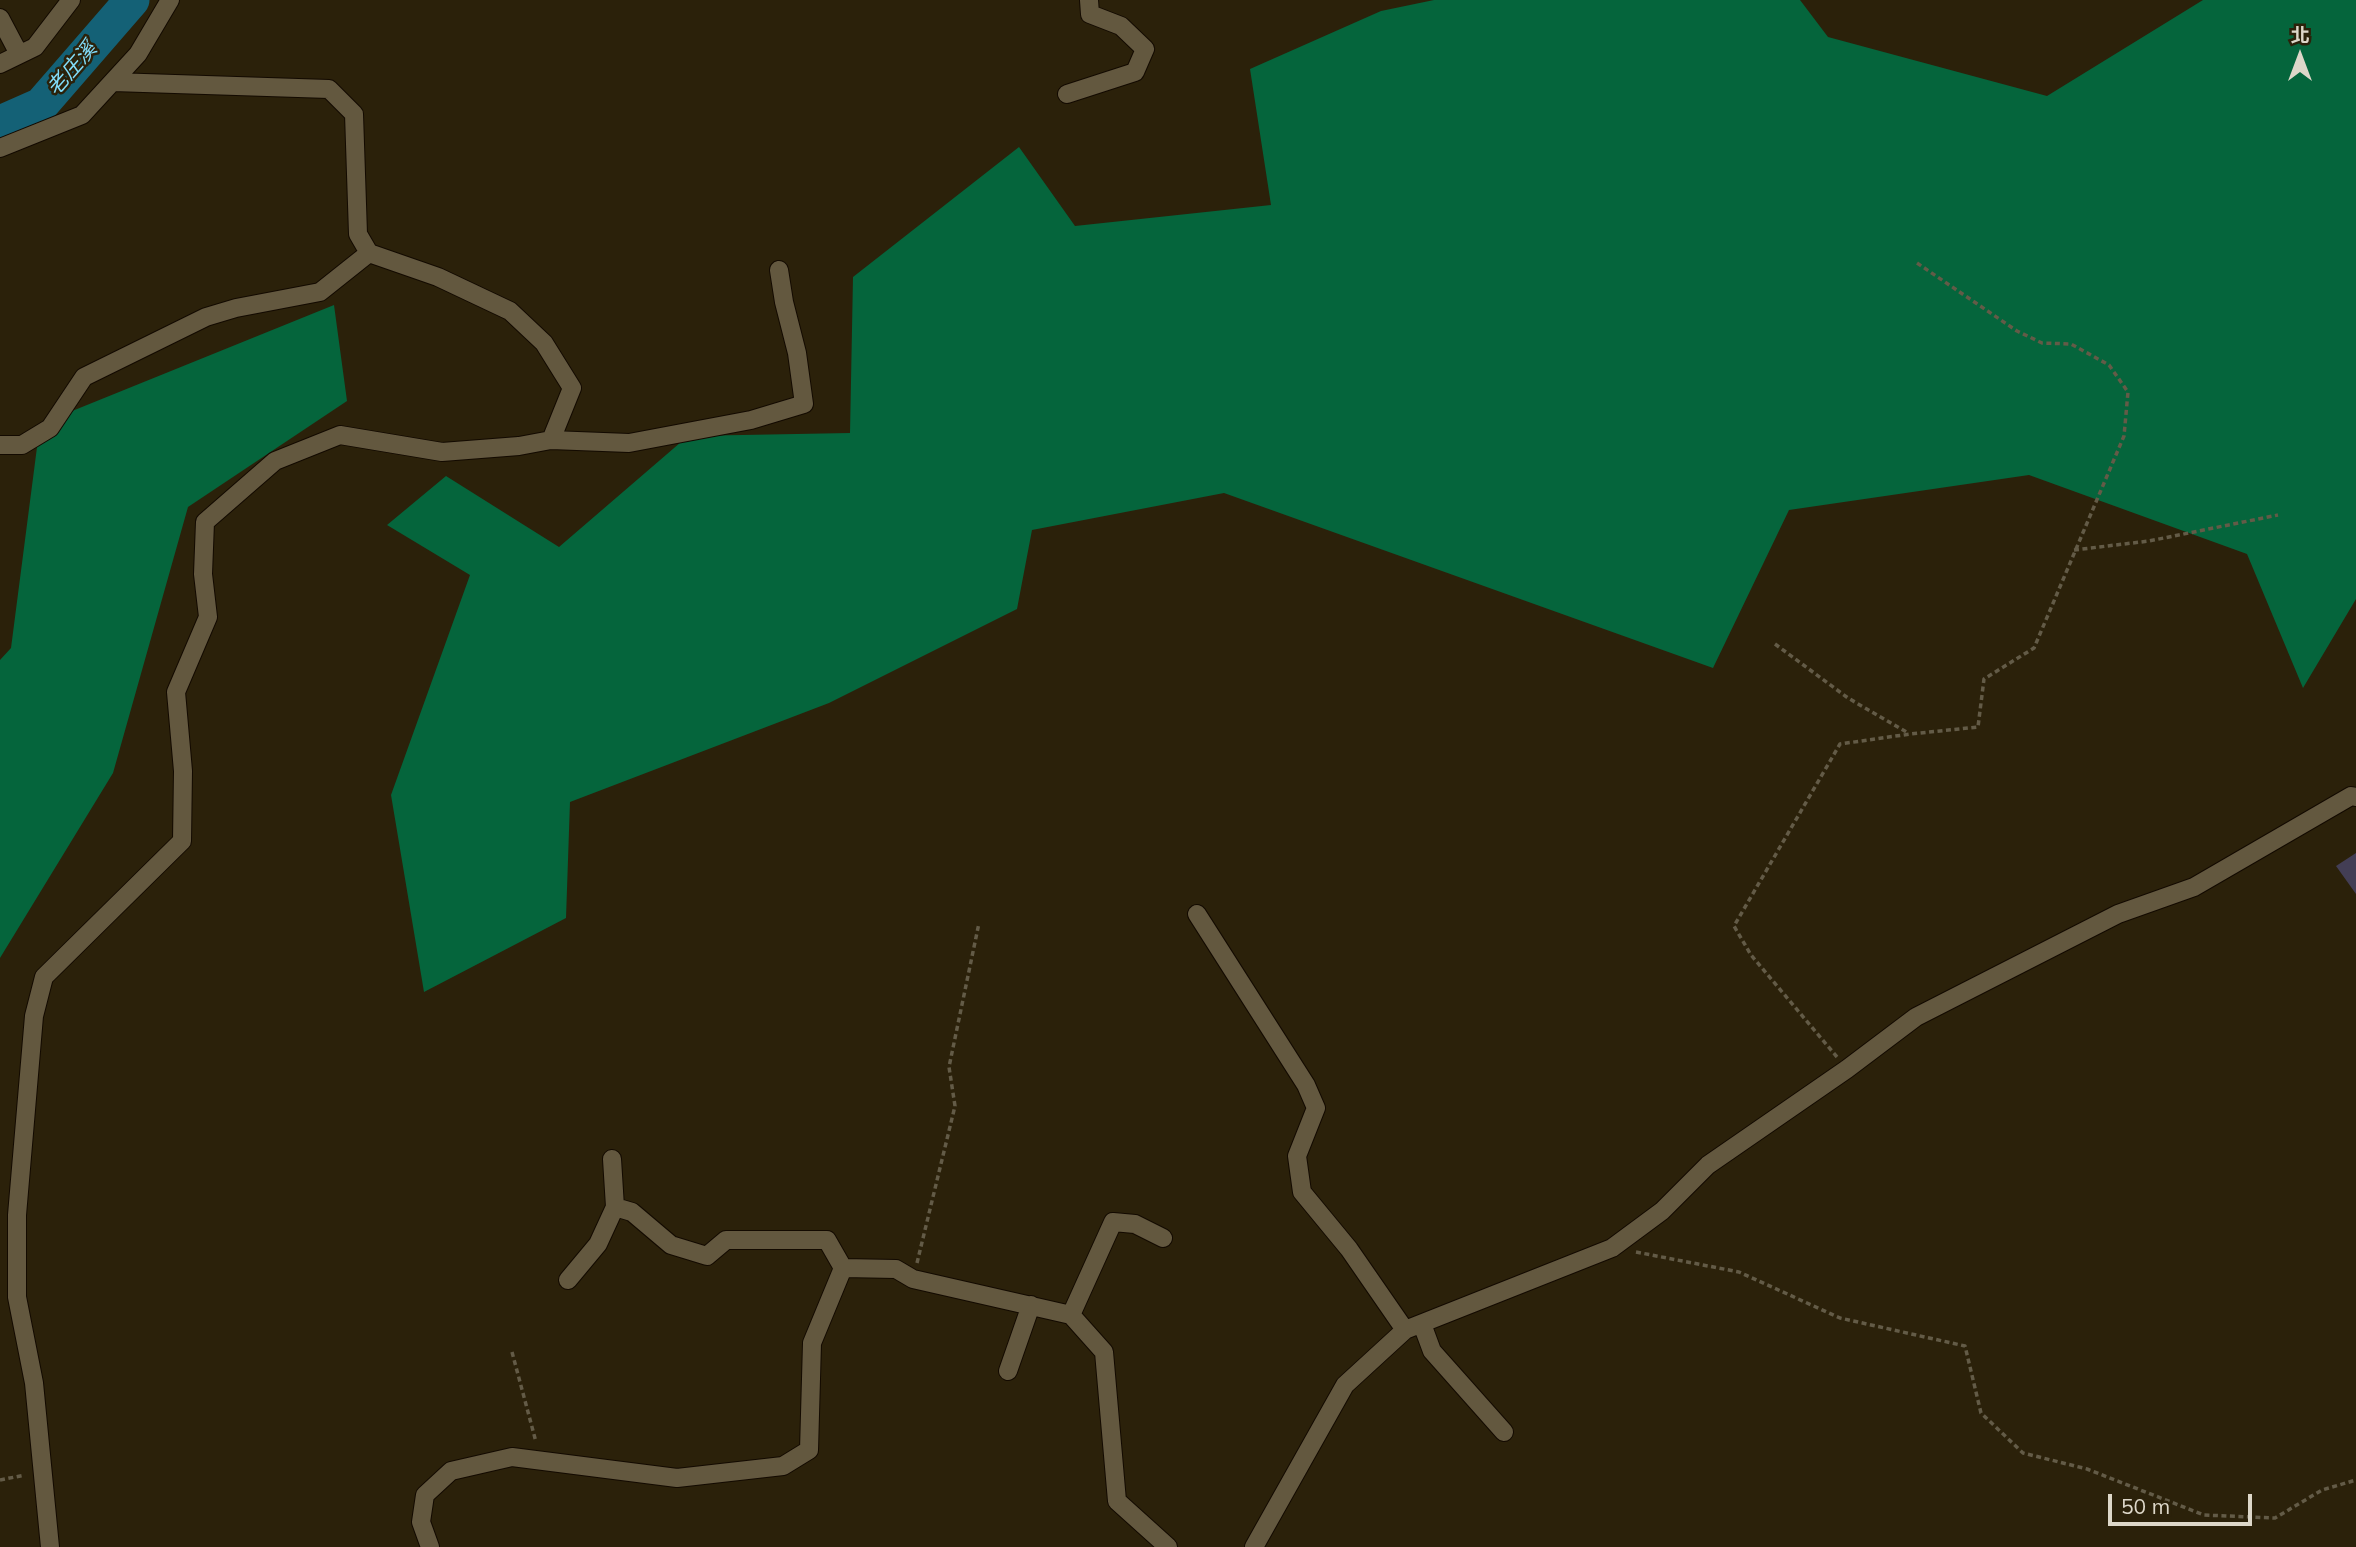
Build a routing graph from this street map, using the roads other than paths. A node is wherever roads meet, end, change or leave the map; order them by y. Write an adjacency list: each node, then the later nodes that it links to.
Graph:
1 (71, 0): 5 (street)
2 (170, 0): 7 (street)
3 (1089, 0): 8 (street)
4 (0, 18): 5 (street)
5 (19, 54): 6 (street)
6 (0, 64)
7 (113, 82): 9 (street); 10 (street)
8 (1066, 94)
9 (0, 148)
10 (369, 253): 12 (street); 13 (street)
11 (779, 270): 12 (street)
12 (551, 440): 26 (street)
13 (0, 445)
14 (2356, 797): 23 (street)
15 (1197, 914): 23 (street)
16 (612, 1159): 17 (street)
17 (615, 1207): 19 (street); 20 (street)
18 (1163, 1238): 22 (street)
19 (844, 1268): 21 (street); 27 (street)
20 (568, 1280)
21 (1031, 1306): 22 (street); 24 (street)
22 (1071, 1315): 28 (street)
23 (1413, 1327): 25 (street); 29 (street)
24 (1008, 1371)
25 (1504, 1432)
26 (50, 1547)
27 (430, 1547)
28 (1168, 1547)
29 (1254, 1547)

